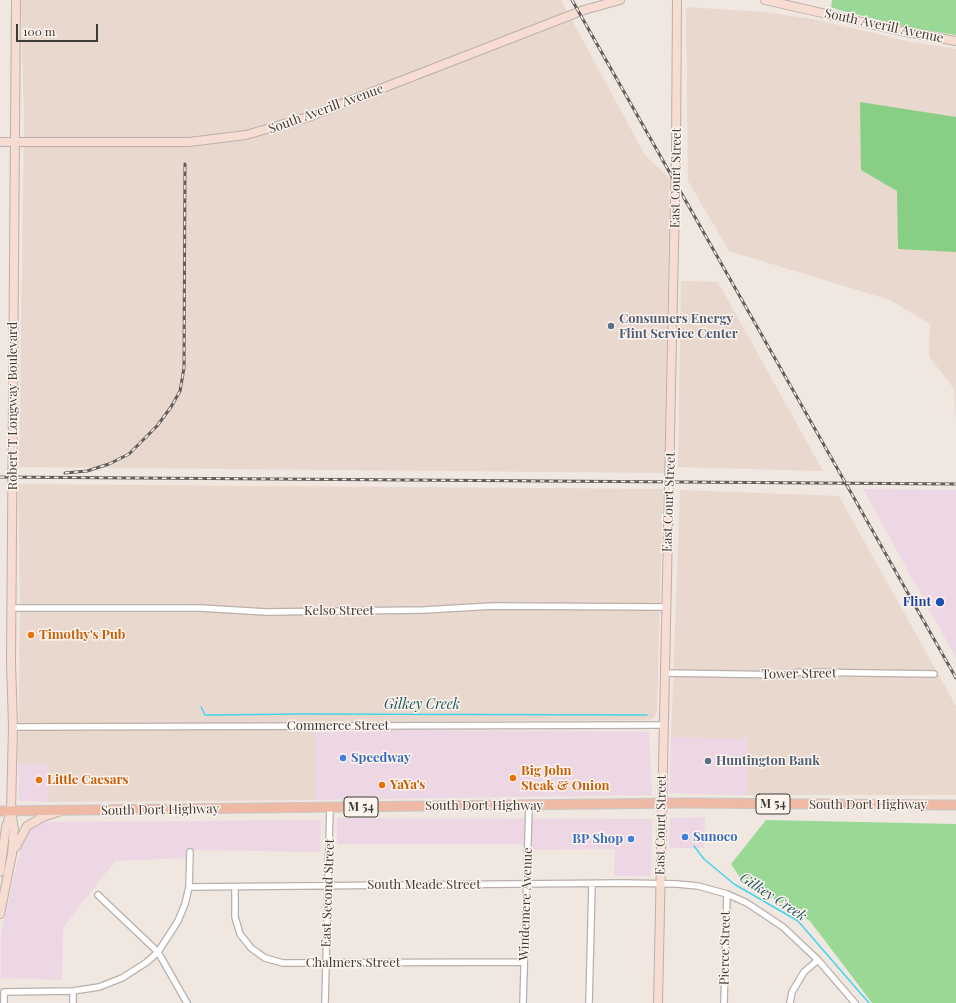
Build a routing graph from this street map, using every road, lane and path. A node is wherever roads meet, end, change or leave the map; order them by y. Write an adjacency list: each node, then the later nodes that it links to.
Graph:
1 (16, 0): 8 (street, Robert T Longway Boulevard)
2 (620, 0): 8 (street, South Averill Avenue)
3 (677, 0): 9 (street, East Court Street)
4 (765, 0): 5 (street, South Averill Avenue)
5 (783, 1): 6 (street, South Averill Avenue)
6 (956, 40)
7 (0, 142): 8 (street, South Averill Avenue)
8 (16, 142): 10 (street, Robert T Longway Boulevard)
9 (666, 607): 10 (street, Kelso Street); 11 (street, East Court Street)
10 (12, 608): 14 (street, Robert T Longway Boulevard)
11 (665, 673): 12 (street, Tower Street); 13 (street, East Court Street)
12 (934, 674)
13 (663, 725): 14 (street, Commerce Street); 15 (street, East Court Street)
14 (13, 727): 20 (street, Robert T Longway Boulevard)
15 (662, 803): 16 (main road, South Dort Highway / M 54); 17 (main road, South Dort Highway / M 54); 25 (street, East Court Street)
16 (956, 804)
17 (528, 806): 18 (main road, South Dort Highway / M 54); 26 (street, Windemere Avenue)
18 (330, 807): 21 (main road, South Dort Highway / M 54); 28 (street, East Second Street)
19 (0, 811): 20 (main road, M 54)
20 (11, 811): 21 (main road, South Dort Highway / M 54); 23 (street, Robert T Longway Boulevard); 24 (street, Robert T Longway Boulevard)
21 (59, 811): 23 (street)
22 (190, 852): 29 (street)
23 (12, 854): 33 (street, Robert T Longway Boulevard)
24 (0, 872)
25 (660, 883): 27 (street, South Meade Street); 31 (street, South Meade Street); 45 (street, East Court Street)
26 (526, 884): 27 (street, South Meade Street); 28 (street, South Meade Street); 36 (street, Windemere Avenue)
27 (592, 884): 44 (street)
28 (328, 886): 30 (street, South Meade Street); 37 (street, East Second Street)
29 (189, 887): 30 (street, South Meade Street); 34 (street)
30 (235, 888): 37 (street, Chalmers Street)
31 (727, 894): 35 (street, South Meade Street); 46 (street, Pierce Street)
32 (98, 895): 34 (street)
33 (0, 914)
34 (158, 952): 38 (street); 39 (street)
35 (818, 960): 47 (street); 48 (street, South Meade Street)
36 (524, 962): 37 (street, Chalmers Street); 43 (street, Windemere Avenue)
37 (326, 963): 42 (street, East Second Street)
38 (73, 991): 40 (street); 41 (street)
39 (187, 1002)
40 (4, 1003)
41 (73, 1003)
42 (325, 1003)
43 (523, 1003)
44 (589, 1003)
45 (658, 1003)
46 (724, 1003)
47 (790, 1003)
48 (854, 1003)

